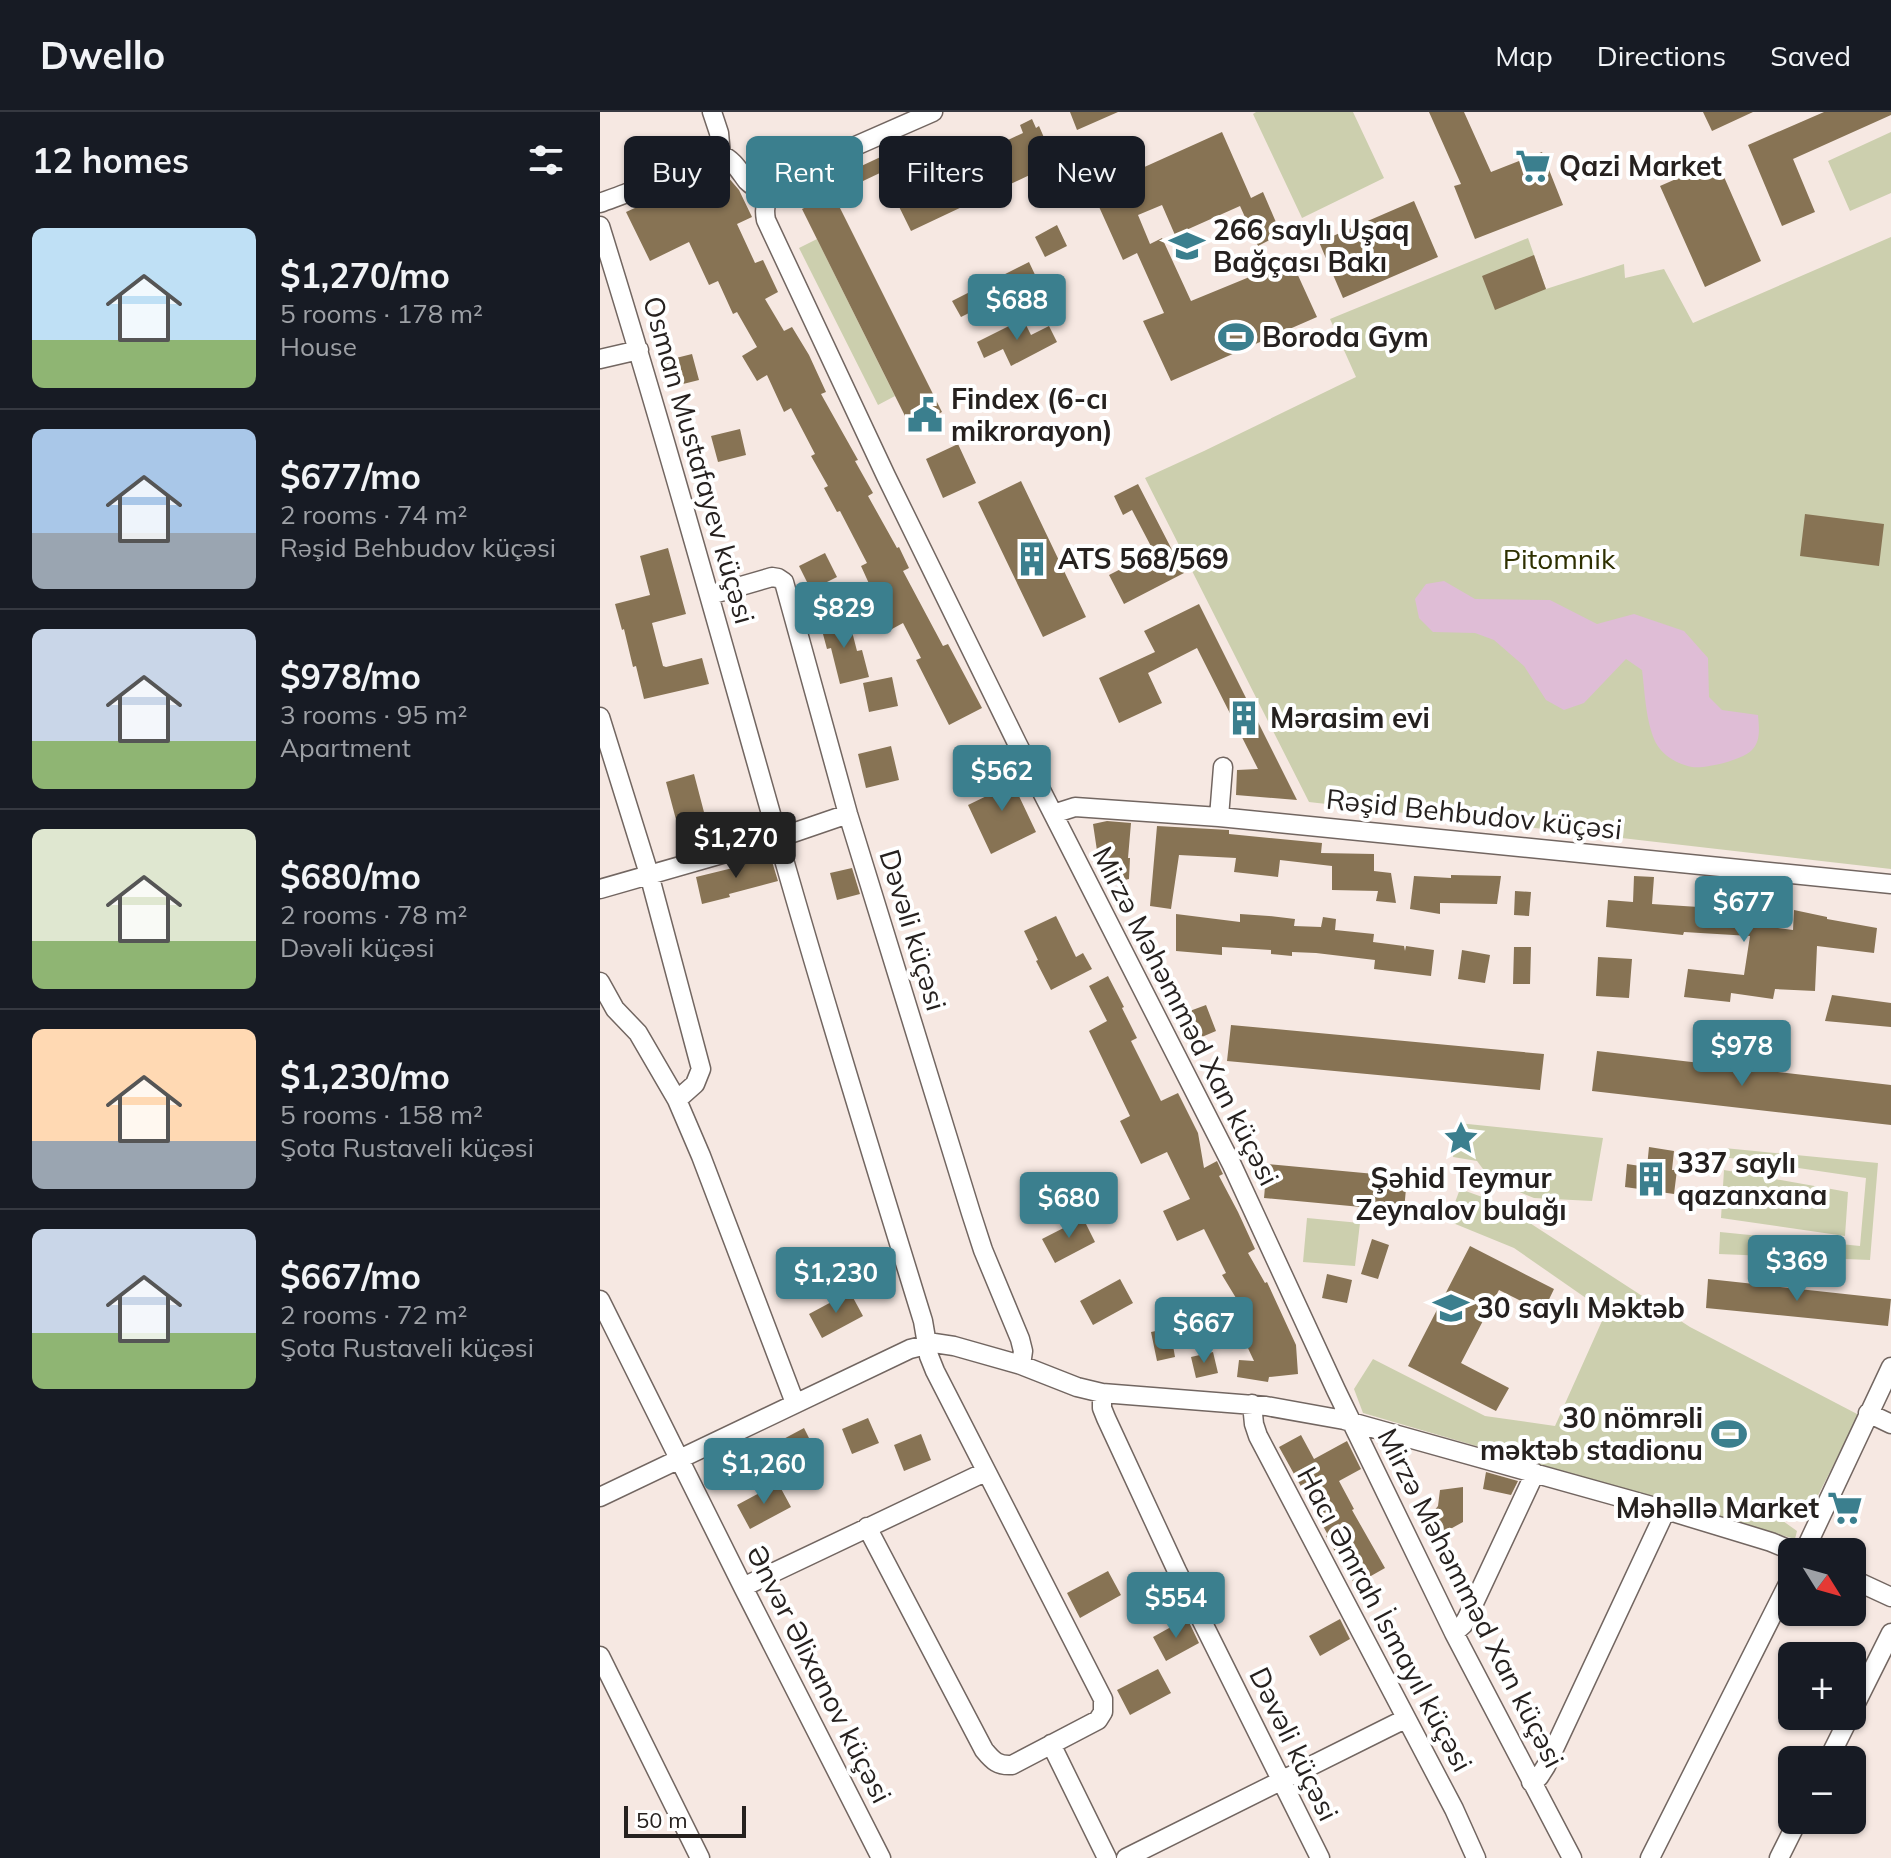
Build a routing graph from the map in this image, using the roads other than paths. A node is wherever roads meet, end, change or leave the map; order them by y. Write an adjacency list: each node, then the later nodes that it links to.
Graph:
1 (712, 112): 3 (street)
2 (933, 112): 4 (street)
3 (719, 136)
4 (863, 143)
5 (730, 162): 6 (street)
6 (746, 179)
7 (624, 194): 8 (street)
8 (600, 203)
9 (765, 208): 17 (street, Mirzə Məhəmməd Xan küçəsi)
10 (600, 226): 11 (street, Osman Mustafayev küçəsi)
11 (639, 350): 12 (street); 13 (street, Osman Mustafayev küçəsi)
12 (600, 359)
13 (710, 595): 16 (street, Dəvəli küçəsi); 19 (street, Osman Mustafayev küçəsi)
14 (601, 726): 20 (street)
15 (1223, 767): 18 (street)
16 (848, 814): 19 (street); 27 (street, Dəvəli küçəsi)
17 (1053, 814): 18 (street, Rəşid Behbudov küçəsi); 33 (street, Mirzə Məhəmməd Xan küçəsi)
18 (1219, 817): 21 (street, Rəşid Behbudov küçəsi)
19 (778, 838): 20 (street); 26 (street, Osman Mustafayev küçəsi)
20 (649, 874): 22 (street); 24 (street)
21 (1891, 884)
22 (600, 889)
23 (600, 982): 24 (street)
24 (677, 1100): 30 (street)
25 (600, 1300): 35 (street, Ənvər Əlixanov küçəsi)
26 (927, 1344): 27 (street); 30 (street); 36 (street, Osman Mustafayev küçəsi)
27 (1021, 1365): 29 (street)
28 (1891, 1367): 32 (street)
29 (1102, 1393): 31 (street); 53 (street, Dəvəli küçəsi)
30 (795, 1403): 35 (street)
31 (1252, 1404): 33 (street); 51 (street, Hacı Əmrah İsmayıl küçəsi)
32 (1868, 1413): 34 (street); 41 (street)
33 (1351, 1421): 37 (street); 47 (street, Mirzə Məhəmməd Xan küçəsi)
34 (1891, 1424)
35 (679, 1459): 38 (street); 44 (street, Ənvər Əlixanov küçəsi)
36 (985, 1472): 40 (street); 52 (street, Osman Mustafayev küçəsi)
37 (1535, 1473): 39 (street); 47 (street)
38 (600, 1497)
39 (1666, 1510): 42 (street); 54 (street)
40 (867, 1527): 44 (street); 52 (street)
41 (1810, 1538)
42 (1778, 1545)
43 (1866, 1585): 45 (street)
44 (743, 1587): 57 (street, Ənvər Əlixanov küçəsi)
45 (1891, 1597)
46 (1778, 1604): 63 (street)
47 (1454, 1633): 54 (street, Mirzə Məhəmməd Xan küçəsi)
48 (1891, 1633): 50 (street)
49 (600, 1656): 56 (street)
50 (1866, 1684)
51 (1405, 1719): 53 (street); 61 (street, Hacı Əmrah İsmayıl küçəsi)
52 (1051, 1744): 58 (street)
53 (1282, 1782): 59 (street); 60 (street, Dəvəli küçəsi)
54 (1531, 1782): 62 (street, Mirzə Məhəmməd Xan küçəsi)
55 (1791, 1834): 64 (street)
56 (700, 1858)
57 (881, 1858)
58 (1107, 1858)
59 (1126, 1858)
60 (1320, 1858)
61 (1476, 1858)
62 (1572, 1858)
63 (1650, 1858)
64 (1779, 1858)

